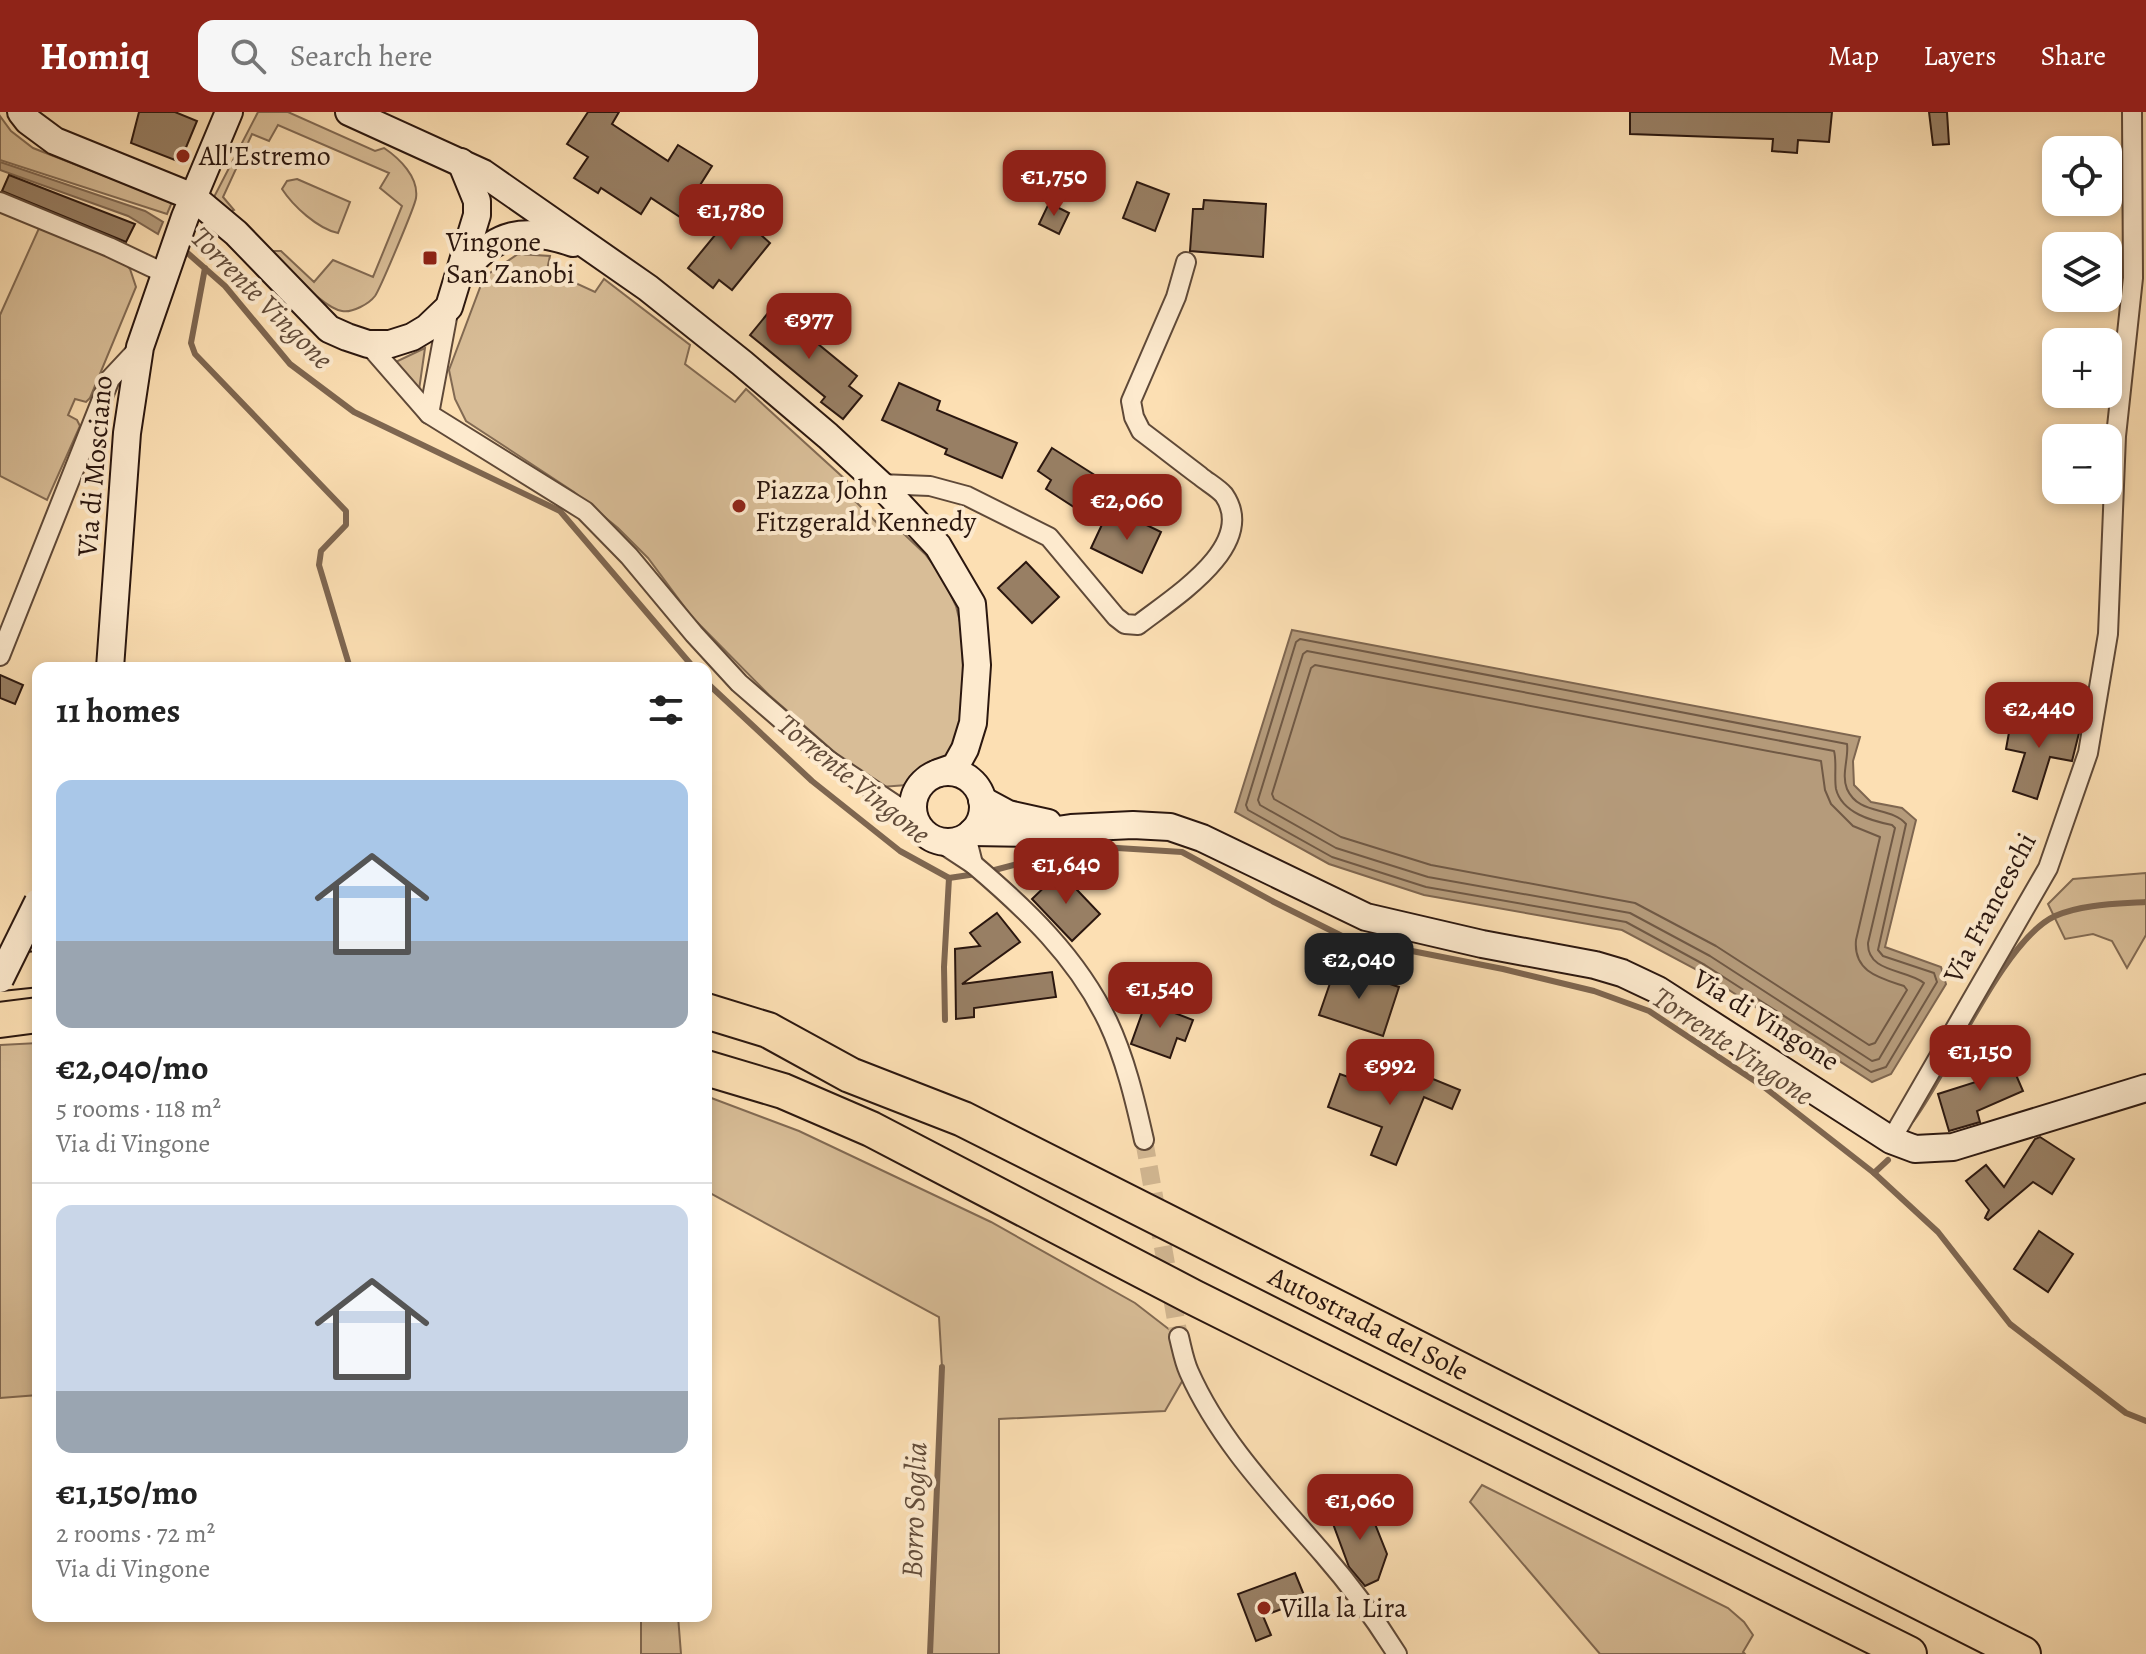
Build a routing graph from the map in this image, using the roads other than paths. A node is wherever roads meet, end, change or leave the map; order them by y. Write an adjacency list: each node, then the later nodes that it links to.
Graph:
1 (21, 112): 7 (street)
2 (229, 112): 7 (street, Via di Mosciano)
3 (349, 112): 5 (street)
4 (2132, 112): 36 (street, Via Franceschi)
5 (463, 163): 8 (street); 11 (street)
6 (0, 202): 10 (street)
7 (189, 207): 10 (street, Via di Mosciano); 13 (street)
8 (598, 253): 11 (street); 16 (street)
9 (1186, 262): 16 (street)
10 (164, 273): 14 (street, Via di Mosciano)
11 (458, 278): 12 (street)
12 (449, 307): 13 (street); 15 (street)
13 (368, 344): 15 (street)
14 (140, 347): 17 (street); 18 (street, Via di Mosciano)
15 (429, 414): 22 (street)
16 (880, 484): 19 (street)
17 (0, 656)
18 (110, 662)
19 (973, 723): 20 (street); 21 (street)
20 (938, 773): 21 (street); 22 (street)
21 (982, 797): 23 (street, Via di Vingone); 24 (street)
22 (912, 809): 25 (street)
23 (1071, 828): 24 (street, Via di Vingone); 36 (street, Via di Vingone)
24 (969, 834): 25 (street); 26 (street)
25 (935, 839): 26 (street)
26 (973, 864): 35 (street)
27 (32, 914): 29 (street, bridge)
28 (32, 970): 29 (highway)
29 (0, 976)
30 (712, 1013): 40 (highway, Autostrada del Sole)
31 (32, 1016): 32 (highway)
32 (0, 1020)
33 (712, 1070): 39 (highway, Autostrada del Sole)
34 (2146, 1088): 36 (street, Via di Vingone)
35 (1144, 1140)
36 (1891, 1140)
37 (1179, 1337): 38 (street)
38 (1397, 1654)
39 (1909, 1654)
40 (2023, 1654)

